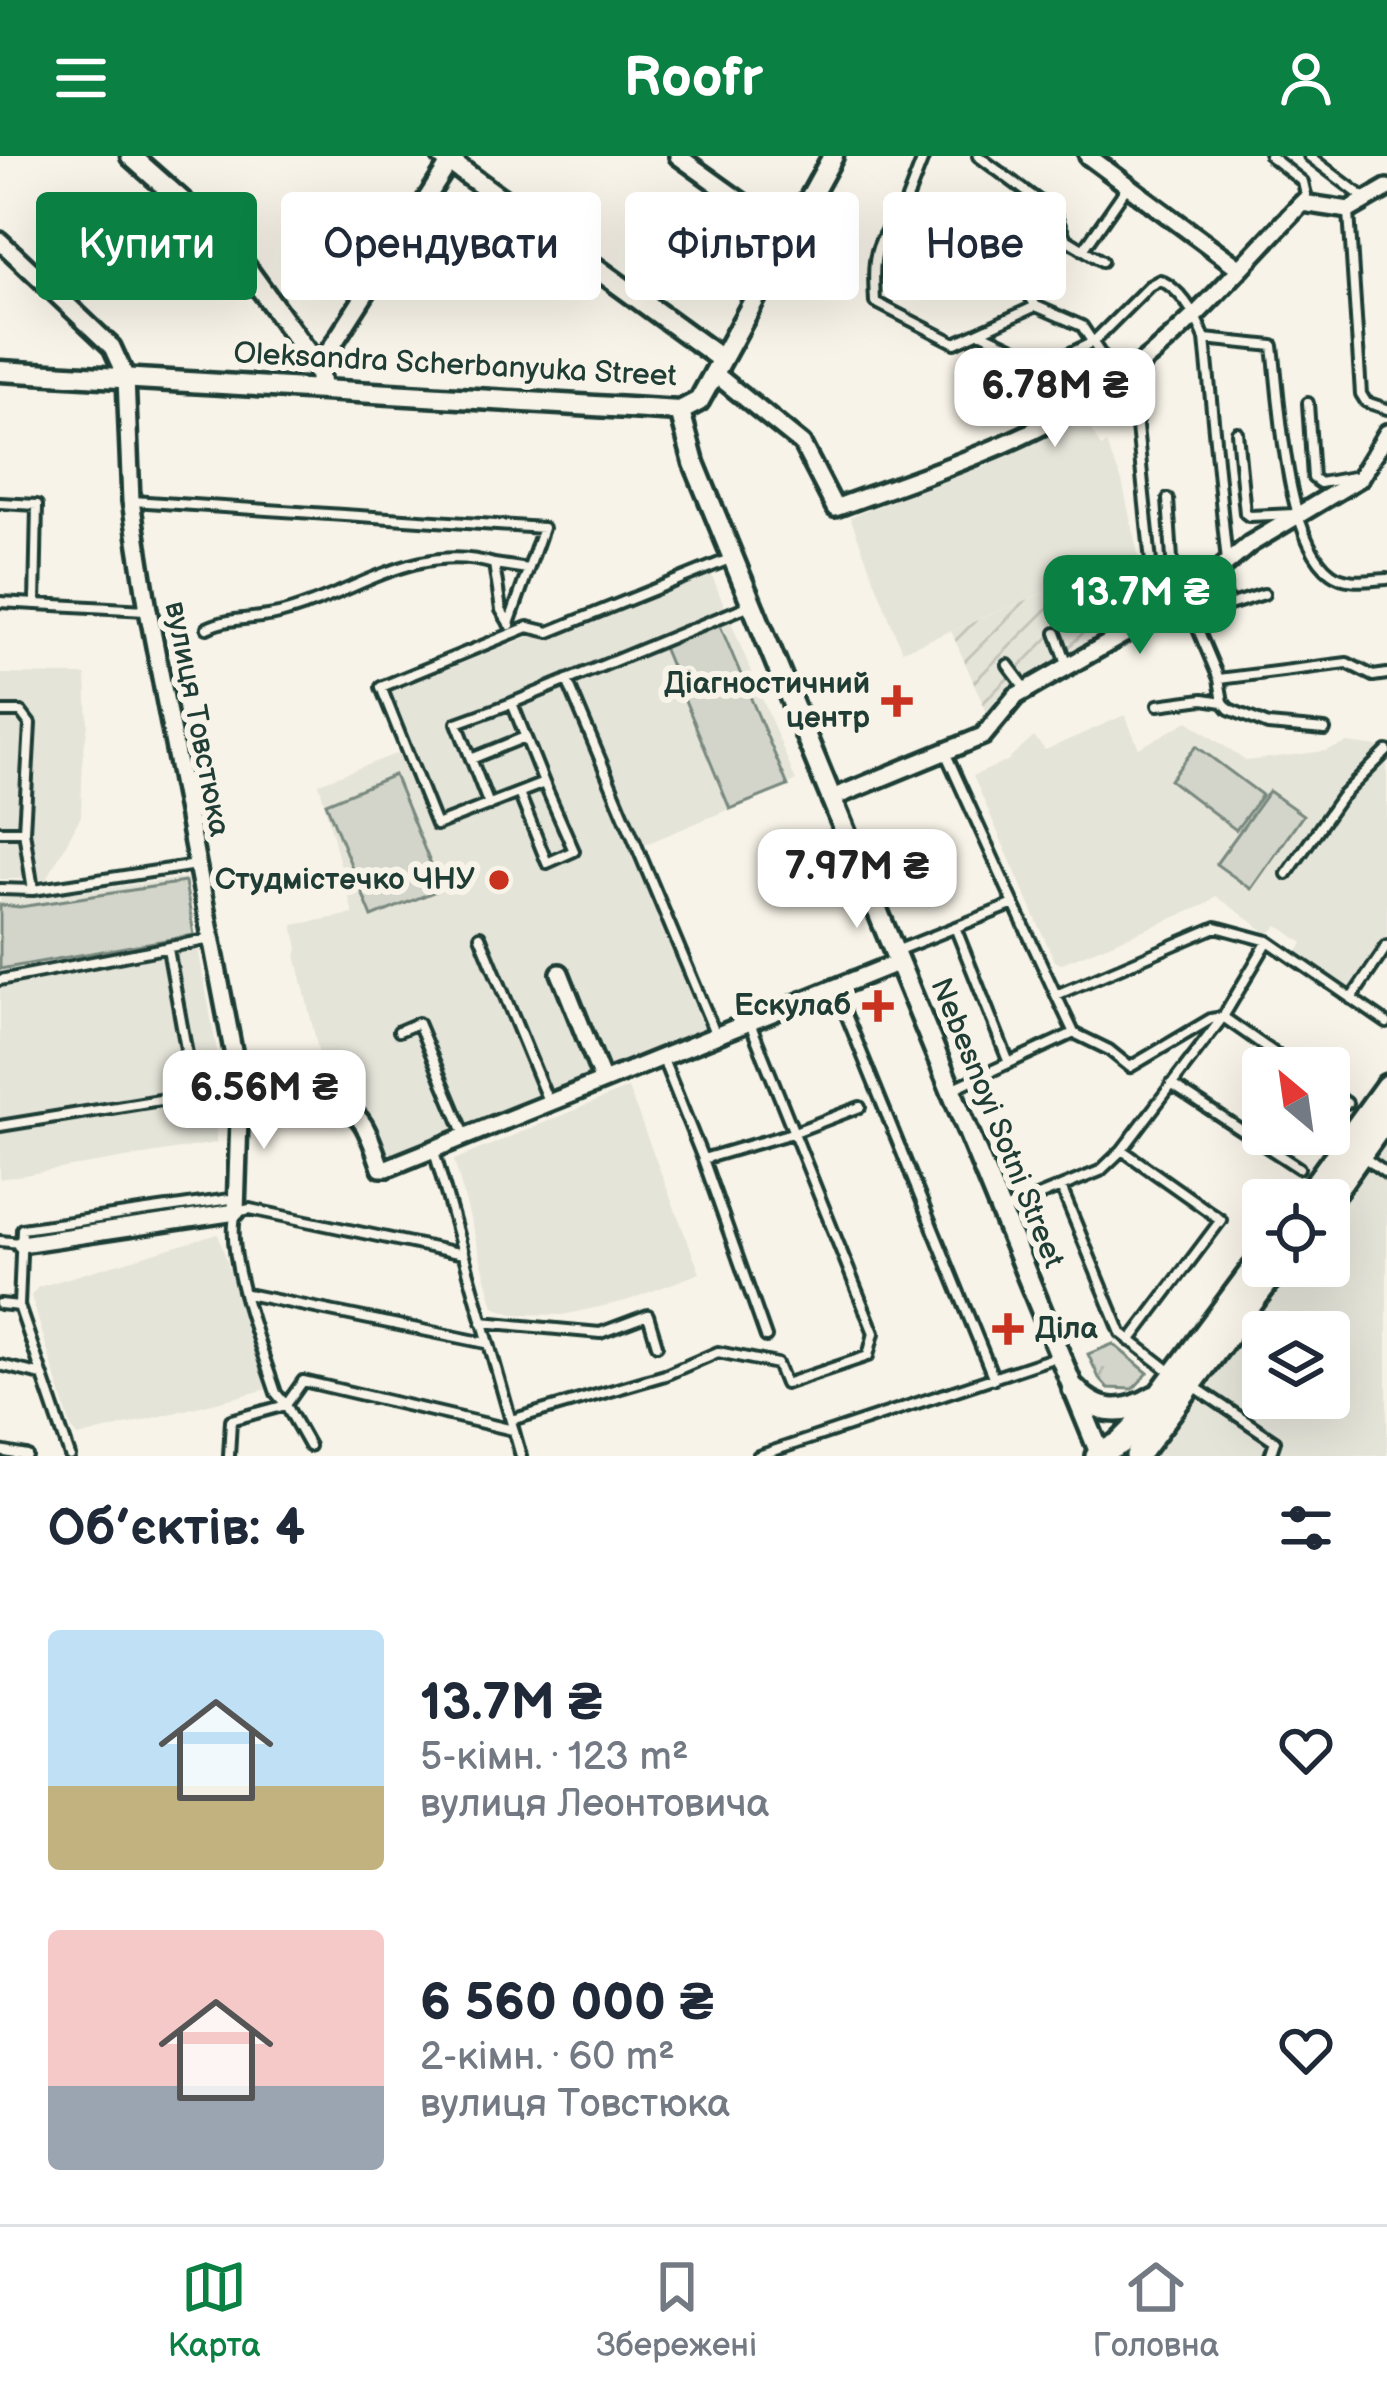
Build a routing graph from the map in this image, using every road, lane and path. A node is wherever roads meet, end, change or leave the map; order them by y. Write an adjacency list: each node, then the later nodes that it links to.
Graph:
1 (131, 156): 31 (street)
2 (679, 156): 12 (street)
3 (833, 156): 13 (street, Oleksandra Scherbanyuka Street)
4 (924, 156): 14 (lane)
5 (978, 156): 20 (lane)
6 (1088, 156): 10 (street)
7 (1270, 156): 16 (lane)
8 (1309, 156): 15 (lane)
9 (446, 159): 30 (street); 31 (street)
10 (1127, 185): 20 (lane); 22 (street)
11 (1387, 188): 15 (street)
12 (728, 192)
13 (813, 192)
14 (910, 192)
15 (1368, 201): 17 (street)
16 (1302, 203): 17 (street); 22 (street)
17 (1348, 210): 37 (lane)
18 (883, 236): 27 (lane)
19 (0, 241): 33 (street)
20 (1083, 250): 21 (lane)
21 (1102, 261)
22 (1239, 268): 26 (street)
23 (754, 300): 30 (street, Oleksandra Scherbanyuka Street)
24 (1032, 300): 25 (lane)
25 (1036, 306): 27 (lane); 29 (lane)
26 (1196, 316): 28 (lane); 29 (lane); 34 (street)
27 (980, 332): 29 (lane)
28 (1205, 339): 46 (lane); 50 (lane)
29 (1093, 341): 34 (lane)
30 (717, 366): 34 (street); 38 (street, Oleksandra Scherbanyuka Street)
31 (318, 368): 35 (street)
32 (0, 371): 33 (street, Oleksandra Scherbanyuka Street)
33 (126, 378): 35 (street, Oleksandra Scherbanyuka Street); 44 (street, вулиця Товстюка)
34 (1119, 381): 56 (lane)
35 (321, 389): 38 (street, Oleksandra Scherbanyuka Street)
36 (1308, 403): 42 (lane)
37 (1387, 409)
38 (680, 411): 47 (street, Nebesnoyi Sotni Street)
39 (1237, 432): 46 (lane)
40 (1387, 433): 41 (street)
41 (1381, 454): 42 (street)
42 (1360, 478): 46 (street)
43 (1168, 500): 56 (lane)
44 (130, 501): 49 (lane); 57 (street, вулиця Товстюка)
45 (0, 503): 54 (lane)
46 (1295, 514): 50 (street); 51 (lane)
47 (733, 558): 55 (street, Nebesnoyi Sotni Street); 59 (lane)
48 (494, 565): 49 (lane); 58 (lane); 59 (lane)
49 (528, 569): 59 (lane)
50 (1223, 569): 52 (lane); 56 (street)
51 (1387, 579)
52 (1264, 595)
53 (0, 602): 54 (lane)
54 (35, 604): 57 (lane)
55 (752, 604): 64 (lane); 78 (street, Nebesnoyi Sotni Street)
56 (1174, 606): 62 (street); 65 (lane)
57 (148, 610): 82 (street, вулиця Товстюка)
58 (207, 628)
59 (512, 629): 79 (lane)
60 (1055, 633): 62 (lane)
61 (1008, 665): 66 (lane)
62 (1069, 668): 66 (street)
63 (1387, 674): 65 (lane)
64 (567, 680): 68 (lane); 104 (lane)
65 (1219, 680): 67 (lane)
66 (1027, 690): 73 (street)
67 (1223, 702): 69 (lane); 71 (lane)
68 (512, 703): 72 (lane); 75 (lane)
69 (1158, 705)
70 (0, 712): 81 (lane)
71 (1325, 730)
72 (525, 737): 75 (lane); 76 (lane)
73 (945, 751): 78 (street); 86 (lane)
74 (1387, 751): 83 (lane)
75 (471, 759): 79 (lane)
76 (544, 783): 77 (lane); 77 (lane)
77 (519, 793): 79 (lane)
78 (830, 799): 93 (street, Nebesnoyi Sotni Street)
79 (489, 805)
80 (0, 831): 81 (lane)
81 (23, 831): 85 (lane)
82 (198, 865): 85 (lane); 89 (street, вулиця Товстюка)
83 (1287, 874)
84 (0, 889): 85 (lane)
85 (33, 890)
86 (1014, 904): 87 (lane); 97 (lane)
87 (955, 927): 93 (lane); 107 (lane)
88 (480, 936): 114 (lane)
89 (212, 939): 92 (lane); 111 (street, вулиця Товстюка)
90 (1268, 941): 97 (lane); 98 (lane); 99 (lane)
91 (1387, 946): 98 (lane)
92 (168, 949): 95 (lane); 113 (lane)
93 (897, 956): 96 (street); 112 (street, Nebesnoyi Sotni Street)
94 (560, 973): 108 (street)
95 (0, 980)
96 (835, 988): 100 (street); 147 (lane)
97 (1056, 994): 103 (lane)
98 (1351, 999): 101 (lane)
99 (1223, 1017): 103 (lane); 105 (lane); 109 (lane)
100 (749, 1021): 104 (street); 118 (lane)
101 (1387, 1023)
102 (398, 1031): 119 (lane)
103 (1074, 1033): 107 (lane)
104 (716, 1036): 106 (street)
105 (1266, 1047)
106 (662, 1057): 108 (street); 123 (lane)
107 (1009, 1063): 112 (lane)
108 (603, 1081): 114 (street)
109 (1171, 1084): 121 (lane); 124 (lane)
110 (1387, 1086): 126 (main road)
111 (240, 1088): 113 (lane); 120 (street); 129 (street, вулиця Товстюка)
112 (951, 1090): 130 (street, Nebesnoyi Sotni Street)
113 (194, 1093): 117 (lane)
114 (549, 1102): 119 (street)
115 (860, 1107): 118 (lane)
116 (1387, 1118): 122 (main road)
117 (0, 1126)
118 (792, 1133): 123 (lane); 151 (lane)
119 (466, 1136): 120 (street)
120 (434, 1150): 133 (lane)
121 (1123, 1150): 128 (lane); 141 (lane)
122 (1361, 1155): 125 (lane); 127 (main road)
123 (704, 1159): 140 (lane)
124 (1299, 1168)
125 (1387, 1174)
126 (1319, 1179)
127 (1343, 1179)
128 (1060, 1186): 130 (lane); 141 (lane)
129 (237, 1205): 132 (street); 133 (lane); 136 (lane)
130 (1000, 1212): 144 (street, Nebesnoyi Sotni Street)
131 (0, 1241): 132 (lane)
132 (21, 1244): 138 (lane)
133 (463, 1254): 139 (lane)
134 (1242, 1287): 148 (main road)
135 (1261, 1287): 148 (main road)
136 (246, 1294): 142 (lane); 150 (lane)
137 (0, 1304): 138 (lane)
138 (19, 1306): 146 (lane)
139 (482, 1322): 142 (lane); 143 (lane)
140 (766, 1337)
141 (1130, 1341): 148 (lane)
142 (486, 1343): 151 (lane)
143 (657, 1345)
144 (1060, 1356): 147 (lane); 149 (street, Nebesnoyi Sotni Street)
145 (0, 1365): 146 (lane)
146 (44, 1375): 155 (lane)
147 (994, 1378): 158 (lane)
148 (1178, 1383): 149 (main road); 159 (main road); 160 (main road); 161 (lane)
149 (1074, 1389): 159 (street, Nebesnoyi Sotni Street)
150 (286, 1405): 151 (lane); 152 (lane); 156 (lane)
151 (513, 1425): 157 (lane)
152 (309, 1446)
153 (0, 1451): 154 (lane)
154 (27, 1456)
155 (70, 1456)
156 (229, 1456)
157 (521, 1456)
158 (758, 1456)
159 (1100, 1456)
160 (1137, 1456)
161 (1270, 1456)

